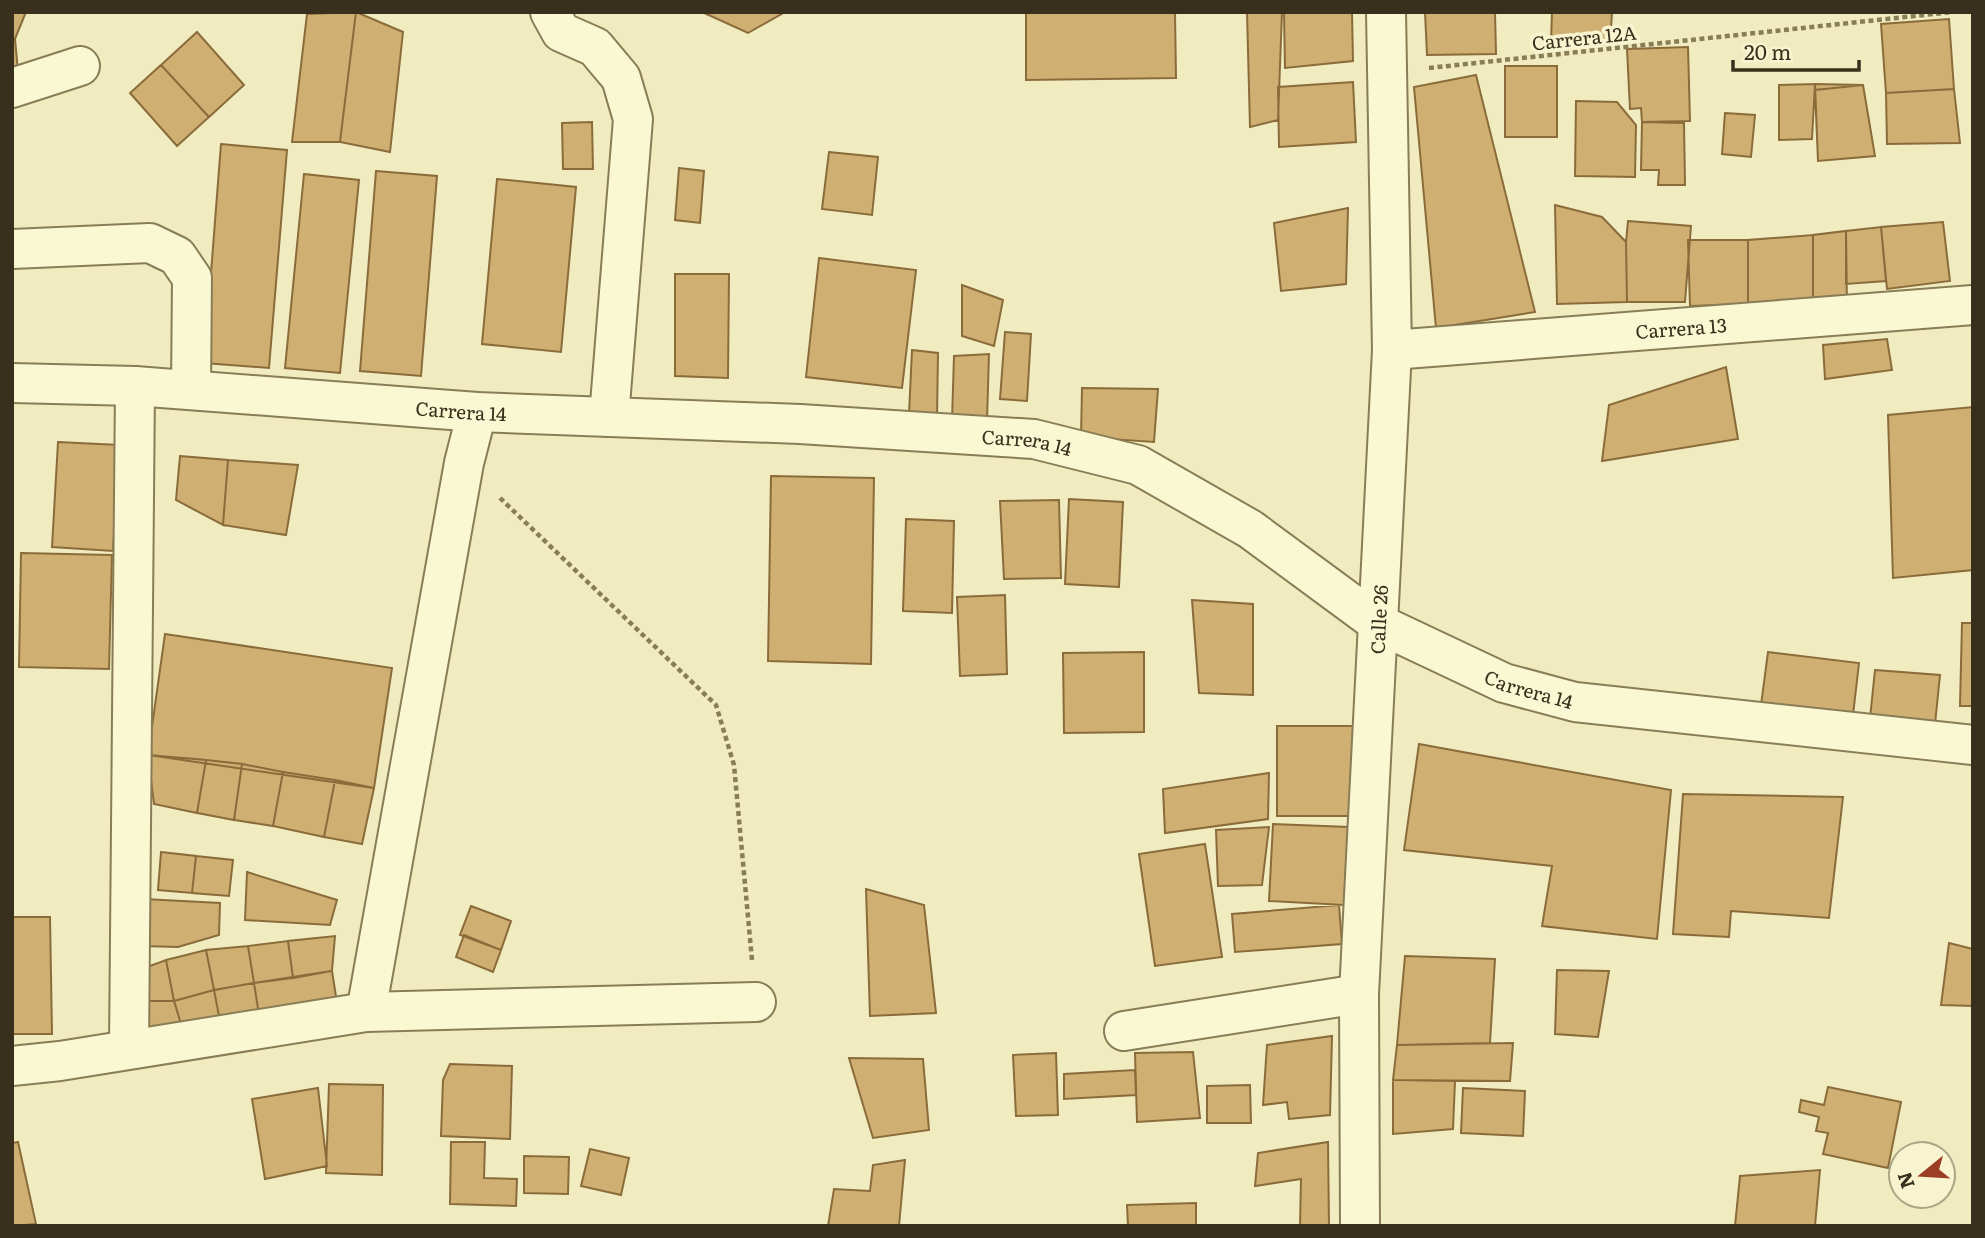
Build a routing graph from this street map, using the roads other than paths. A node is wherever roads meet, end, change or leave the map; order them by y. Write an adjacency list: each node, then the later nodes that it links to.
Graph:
1 (550, 12): 12 (street)
2 (1385, 12): 7 (street, Calle 26)
3 (80, 66): 4 (street)
4 (12, 88)
5 (12, 249): 10 (street)
6 (1973, 305): 7 (street, Carrera 13)
7 (1392, 350): 13 (street, Calle 26)
8 (12, 383): 9 (street, Carrera 14)
9 (135, 386): 10 (street, Carrera 14); 19 (street)
10 (191, 390): 11 (street, Carrera 14)
11 (477, 412): 12 (street, Carrera 14); 17 (street)
12 (609, 417): 13 (street, Carrera 14)
13 (1379, 624): 14 (street, Carrera 14); 15 (street, Calle 26)
14 (1973, 745)
15 (1359, 994): 18 (street); 21 (street, Calle 26)
16 (756, 1002): 17 (street)
17 (366, 1012): 19 (street)
18 (1124, 1031)
19 (129, 1048): 20 (street)
20 (12, 1066)
21 (1360, 1226)

